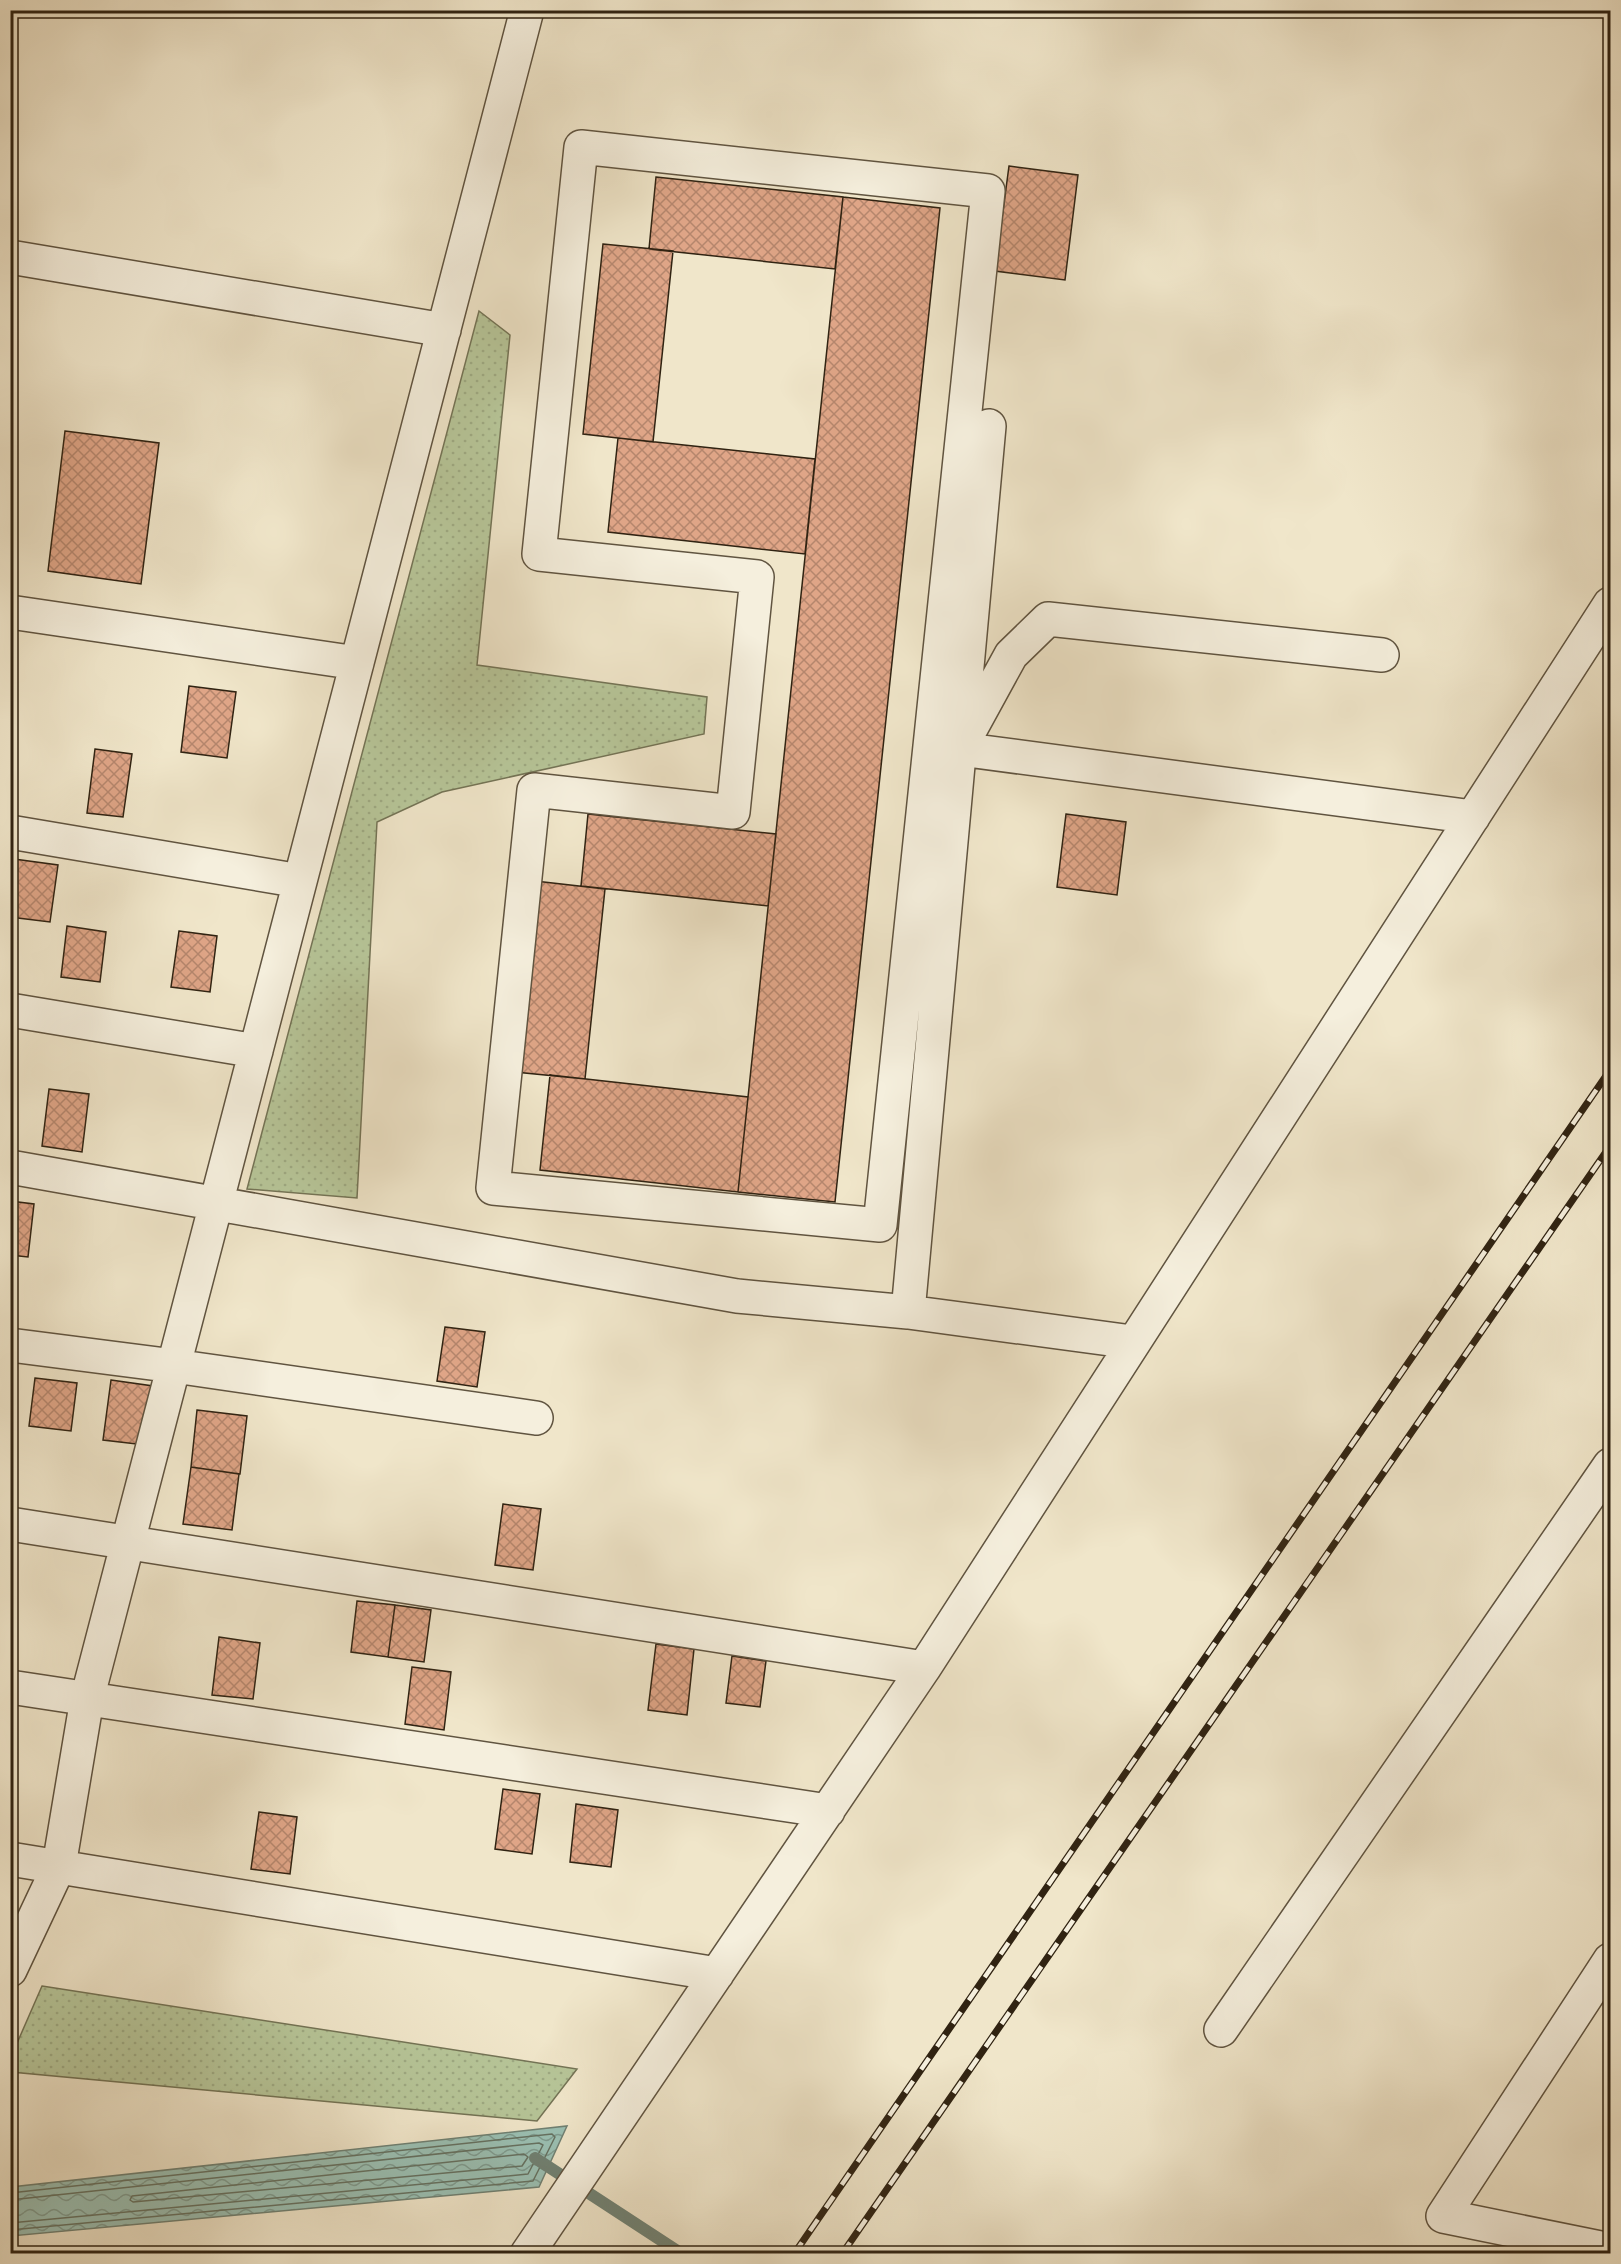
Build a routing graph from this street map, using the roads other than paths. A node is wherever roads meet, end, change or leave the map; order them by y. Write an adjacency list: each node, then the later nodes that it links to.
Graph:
1 (527, 10): 3 (street)
2 (10, 258): 3 (street)
3 (444, 330): 8 (street)
4 (989, 426): 9 (street)
5 (1611, 604): 10 (street)
6 (10, 612): 8 (street)
7 (1382, 655): 9 (street)
8 (357, 663): 12 (street)
9 (945, 747): 9 (street); 10 (street); 17 (street)
10 (1473, 817): 18 (street)
11 (10, 832): 12 (street)
12 (300, 881): 14 (street)
13 (10, 1011): 14 (street)
14 (255, 1051): 16 (street)
15 (10, 1167): 16 (street)
16 (216, 1202): 17 (street); 20 (street)
17 (908, 1312): 18 (street)
18 (1132, 1342): 25 (street)
19 (10, 1346): 20 (street)
20 (174, 1366): 21 (street); 24 (street)
21 (536, 1418)
22 (1611, 1465): 34 (street)
23 (10, 1524): 24 (street)
24 (129, 1542): 25 (street); 27 (street)
25 (924, 1668): 28 (street)
26 (10, 1688): 27 (street)
27 (87, 1699): 28 (street); 30 (street)
28 (828, 1811): 33 (street)
29 (10, 1859): 30 (street)
30 (58, 1866): 32 (street); 33 (street)
31 (1611, 1960): 35 (street)
32 (10, 1970)
33 (717, 1974): 36 (street)
34 (1221, 2030)
35 (1611, 2250)
36 (527, 2253)

